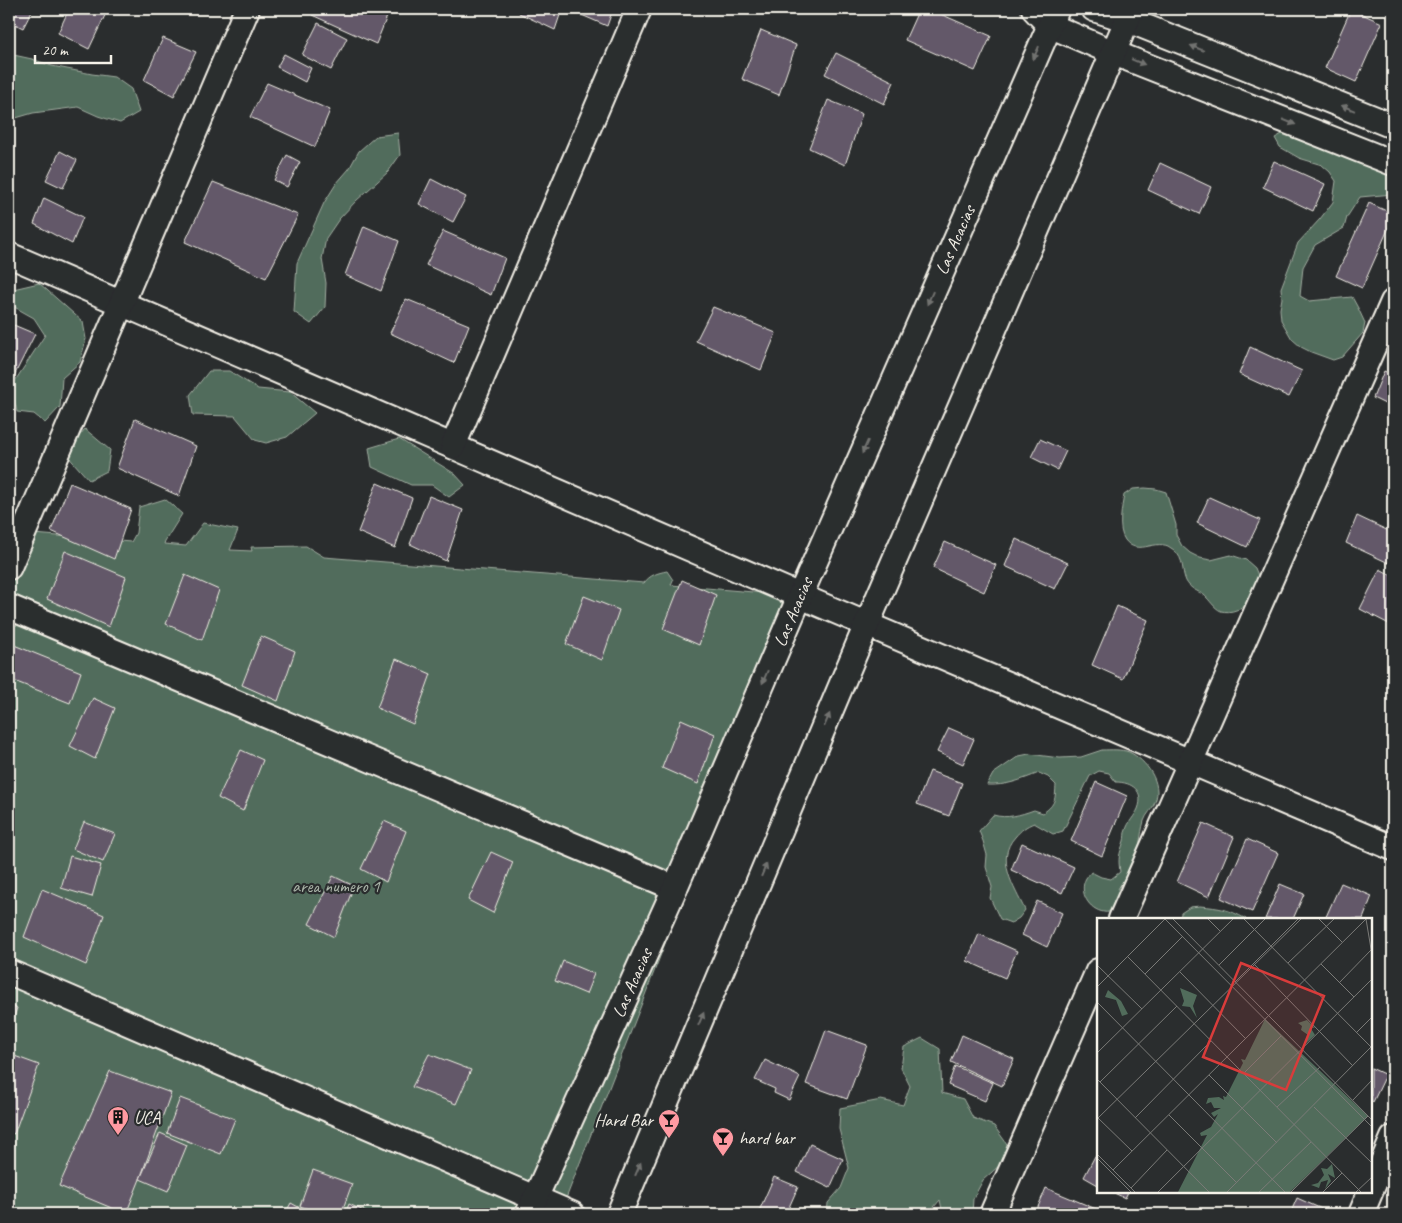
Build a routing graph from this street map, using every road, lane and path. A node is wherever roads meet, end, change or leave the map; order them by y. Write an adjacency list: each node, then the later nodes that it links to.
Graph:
1 (639, 9): 12 (street)
2 (1094, 9): 5 (street)
3 (241, 10): 11 (street)
4 (1046, 14): 6 (street); 14 (street, Las Acacias, one-way to 14)
5 (1130, 14): 6 (street); 7 (street, one-way to 5)
6 (1114, 53): 8 (street, one-way to 8); 16 (street)
7 (1393, 126)
8 (1393, 163)
9 (9, 255): 11 (street)
10 (1393, 302): 17 (street)
11 (122, 304): 12 (street); 13 (street)
12 (453, 446): 14 (street)
13 (9, 567)
14 (800, 596): 16 (street); 19 (street, Las Acacias, one-way to 19)
15 (9, 607): 19 (street)
16 (867, 624): 17 (street); 28 (street, one-way to 16)
17 (1190, 761): 18 (street); 20 (street)
18 (1393, 848)
19 (675, 888): 26 (street, Las Acacias)
20 (1121, 918)
21 (9, 972): 26 (street)
22 (1097, 973): 29 (street)
23 (1393, 1138): 24 (street)
24 (1372, 1188)
25 (1370, 1193): 30 (street)
26 (532, 1206): 27 (street)
27 (572, 1214)
28 (619, 1214)
29 (992, 1214)
30 (1361, 1214)

